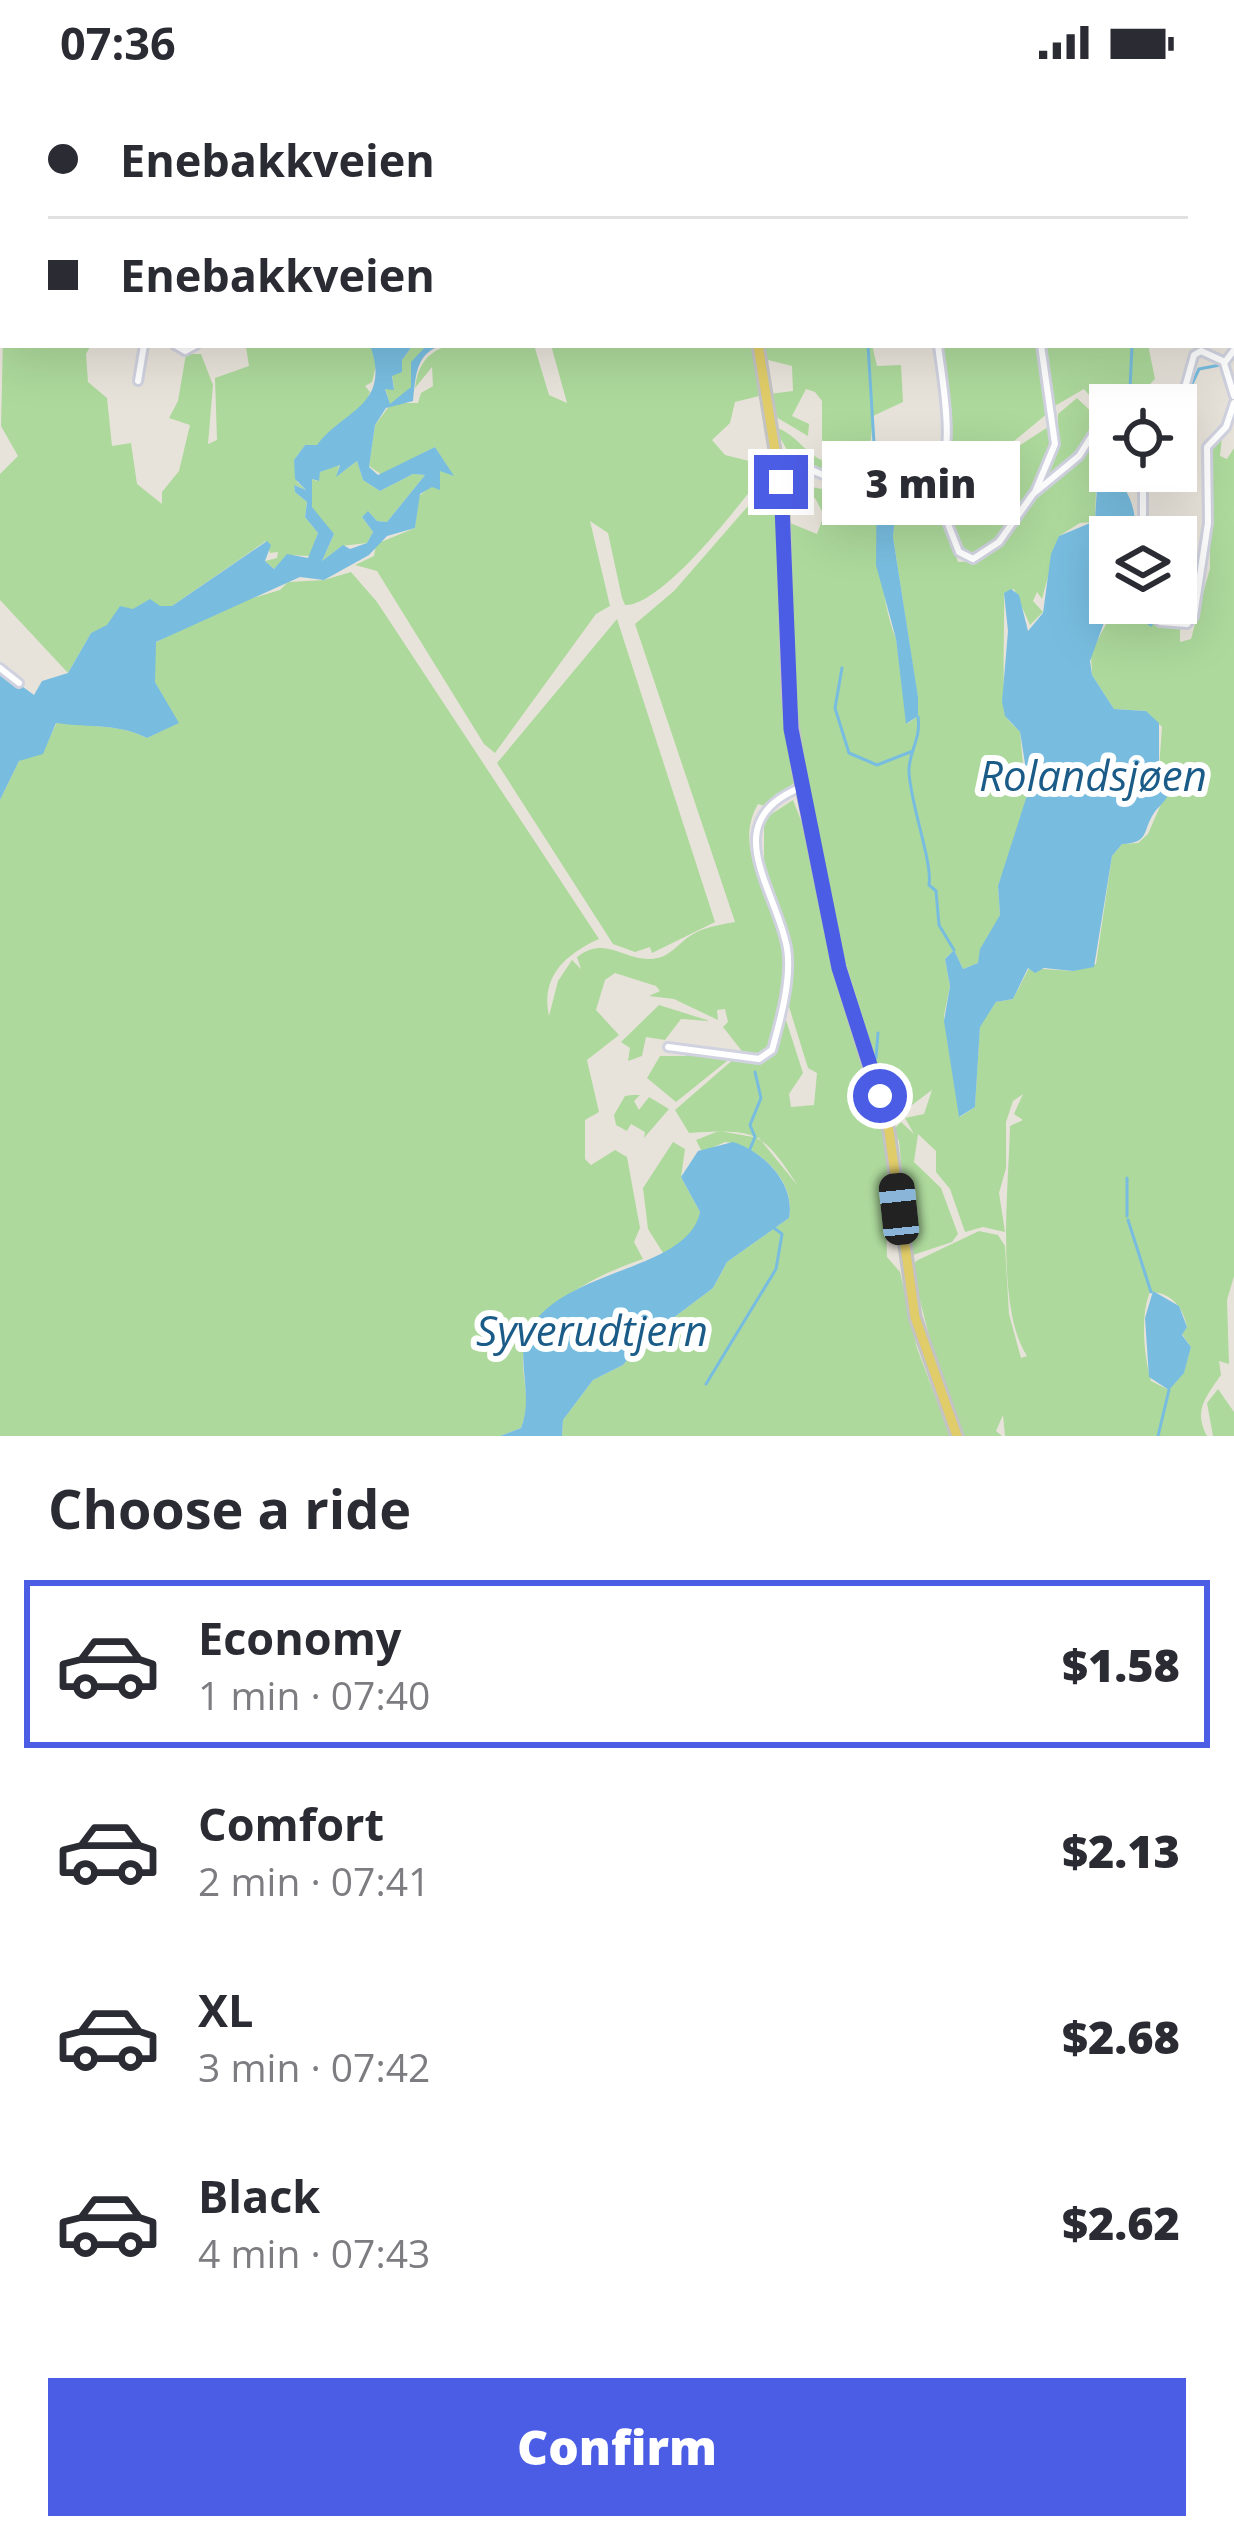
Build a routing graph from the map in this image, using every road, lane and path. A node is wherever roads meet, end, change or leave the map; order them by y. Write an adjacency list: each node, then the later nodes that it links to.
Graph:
1 (143, 348): 7 (street)
2 (759, 348): 11 (main road)
3 (938, 348): 12 (street)
4 (1040, 348): 13 (street)
5 (1234, 350): 6 (street)
6 (1224, 363): 8 (street); 9 (street)
7 (138, 381)
8 (1187, 384)
9 (1234, 400): 14 (street)
10 (1089, 441): 13 (street)
11 (777, 456): 12 (street); 17 (main road)
12 (929, 490): 13 (street)
13 (1036, 492)
14 (1197, 600)
15 (0, 668): 16 (street)
16 (19, 682)
17 (802, 790): 18 (street); 19 (main road)
18 (668, 1047)
19 (957, 1436)

